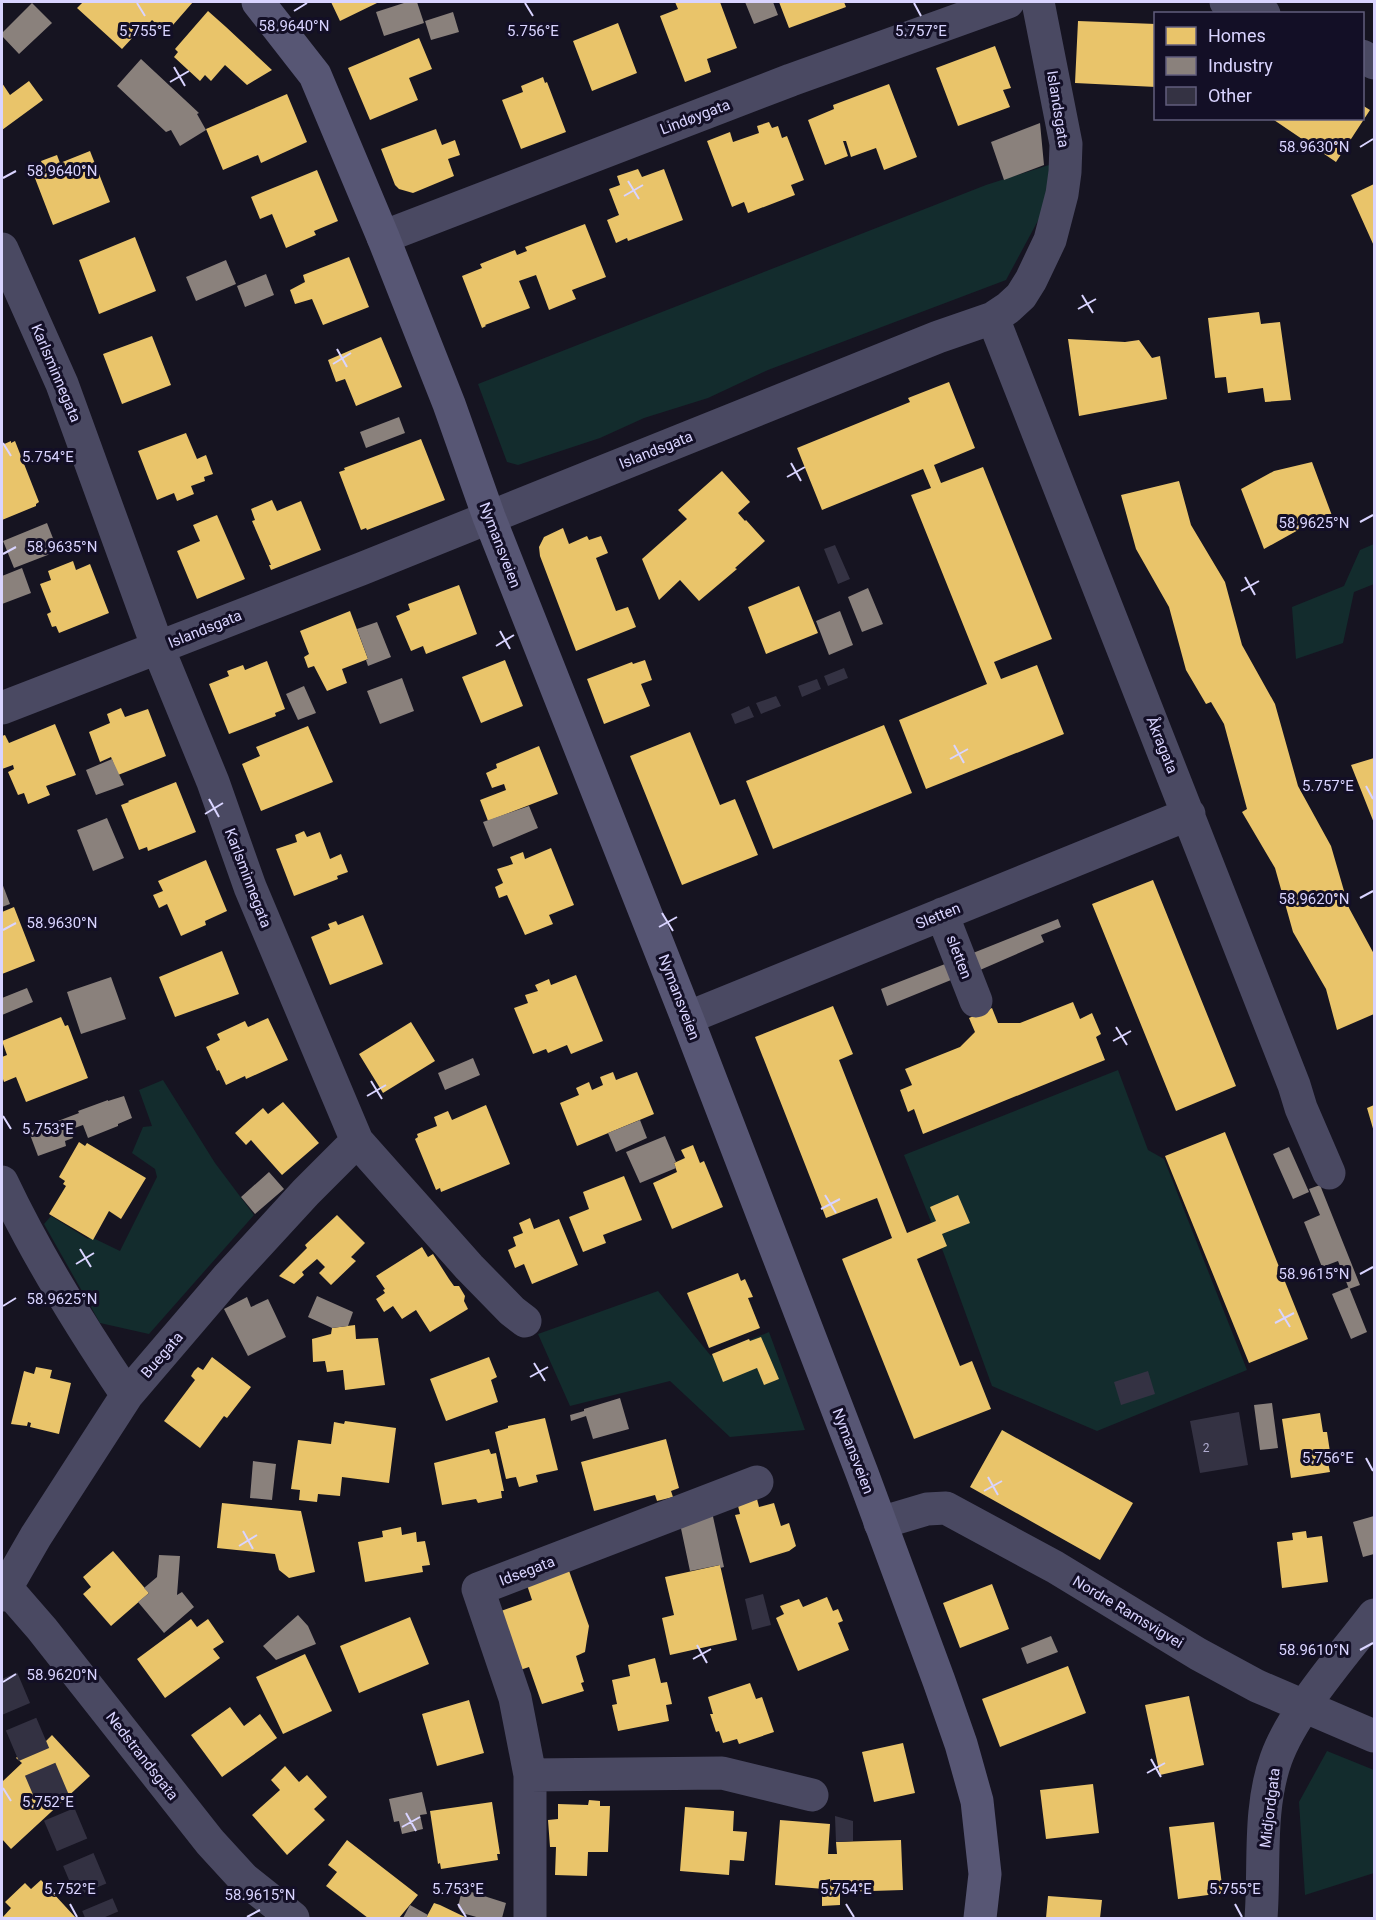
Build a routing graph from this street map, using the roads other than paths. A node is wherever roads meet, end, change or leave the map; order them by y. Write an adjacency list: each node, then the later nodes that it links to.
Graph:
1 (261, 2): 6 (street, Nymansveien)
2 (1008, 2): 6 (street, Lindøygata)
3 (1038, 2): 8 (street, Islandsgata)
4 (1226, 2): 5 (street)
5 (1258, 12)
6 (384, 237): 9 (street, Nymansveien)
7 (2, 249): 10 (street, Karlsminnegata)
8 (993, 318): 9 (street, Islandsgata); 12 (street, Åkragata)
9 (489, 517): 10 (street, Islandsgata); 15 (street, Nymansveien)
10 (158, 648): 11 (street, Islandsgata); 16 (street, Karlsminnegata)
11 (2, 708)
12 (1189, 814): 13 (street, Sletten); 17 (street, Åkragata)
13 (942, 914): 14 (street, sletten); 15 (street, Sletten)
14 (976, 1001)
15 (687, 1018): 22 (street, Nymansveien)
16 (357, 1141): 19 (street, Karlsminnegata); 20 (street, Buegata)
17 (1329, 1173)
18 (2, 1182): 20 (street)
19 (525, 1321)
20 (127, 1395): 23 (street, Buegata)
21 (757, 1482): 27 (street, Idsegata)
22 (880, 1523): 25 (street, Nordre Ramsvigvei); 31 (street, Nymansveien)
23 (3, 1588): 29 (street, Nedstrandsgata)
24 (1374, 1615): 25 (street, Midjordgata)
25 (1306, 1706): 26 (street, Nordre Ramsvigvei); 32 (street, Midjordgata)
26 (1374, 1736)
27 (530, 1775): 28 (street); 30 (street, Idsegata)
28 (812, 1795)
29 (293, 1918)
30 (530, 1918)
31 (980, 1918)
32 (1261, 1918)

